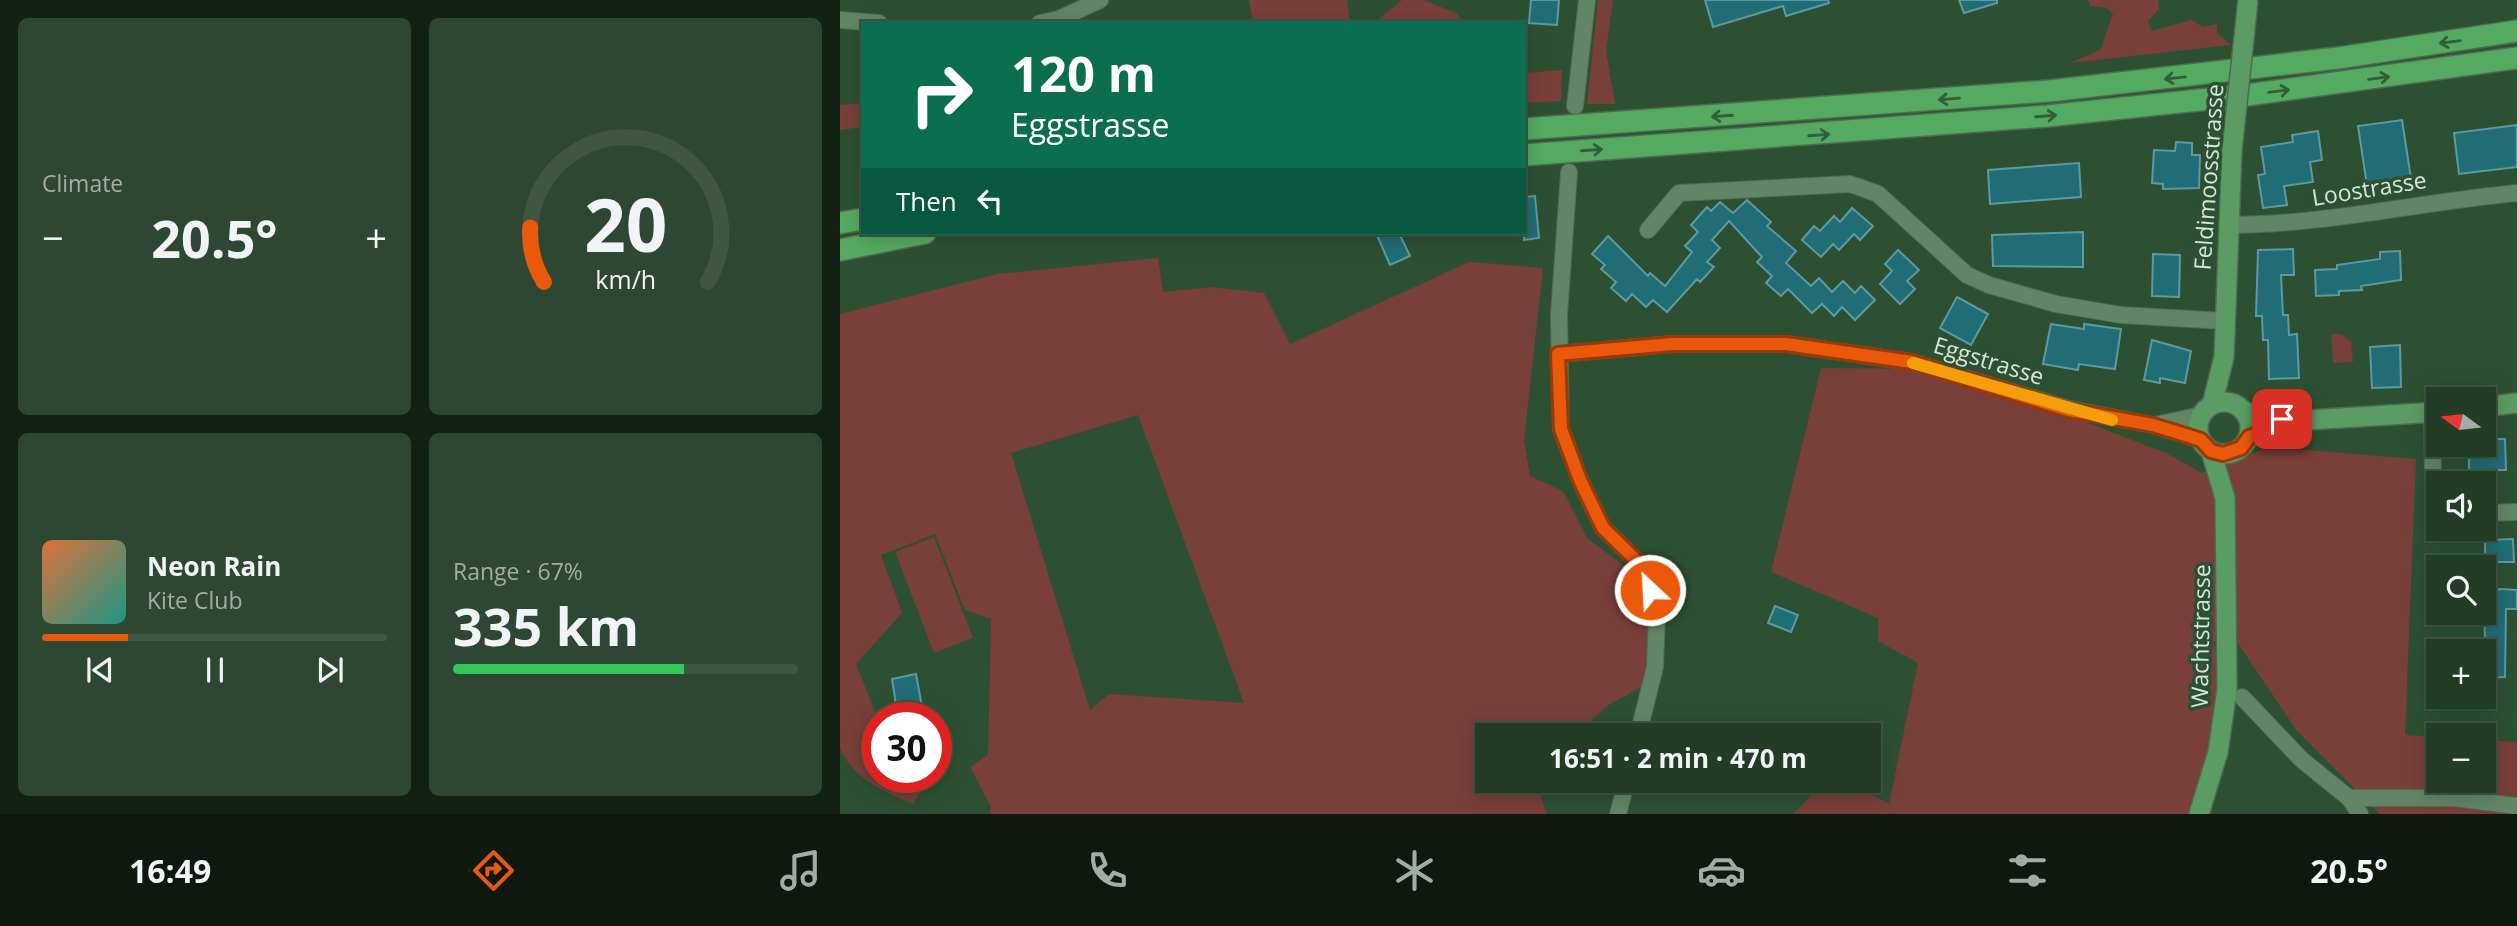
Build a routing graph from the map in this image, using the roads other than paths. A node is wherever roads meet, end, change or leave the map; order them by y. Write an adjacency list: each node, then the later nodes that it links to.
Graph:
1 (1100, 0): 5 (street)
2 (1587, 0): 9 (street)
3 (2248, 0): 16 (main road, Feldimoosstrasse, bridge)
4 (840, 20): 6 (street)
5 (1050, 21)
6 (861, 22)
7 (2517, 32): 10 (highway, one-way to 10)
8 (2517, 58): 11 (highway, one-way to 8)
9 (1575, 106)
10 (1526, 129)
11 (1526, 155)
12 (1569, 172): 21 (street)
13 (2517, 192): 16 (street, Loostrasse)
14 (861, 219): 15 (highway)
15 (840, 223)
16 (2227, 225): 20 (main road, Feldimoosstrasse)
17 (1648, 230): 20 (street)
18 (915, 235): 19 (highway)
19 (840, 250)
20 (2225, 321): 22 (main road, Feldimoosstrasse)
21 (1558, 354): 29 (street, Eggstrasse); 37 (street)
22 (2224, 357): 25 (main road, Feldimoosstrasse); 26 (main road, Feldimoosstrasse)
23 (2517, 403): 24 (main road)
24 (2496, 405)
25 (2240, 408): 26 (main road); 28 (main road); 30 (main road)
26 (2207, 410): 29 (street, Eggstrasse); 31 (main road)
27 (2426, 413): 28 (main road)
28 (2292, 421): 30 (main road)
29 (2153, 425): 31 (street, Eggstrasse)
30 (2249, 437): 32 (main road)
31 (2206, 445): 32 (main road); 33 (main road, Wachtstrasse)
32 (2235, 452): 33 (main road, Wachtstrasse)
33 (2225, 498): 42 (main road, Wachtstrasse)
34 (2517, 512): 35 (street)
35 (2496, 513)
36 (2242, 697): 39 (street)
37 (1641, 723)
38 (1624, 793): 41 (street)
39 (2349, 799): 40 (street); 43 (street)
40 (2517, 806)
41 (1618, 814)
42 (2199, 814)
43 (2360, 814)

